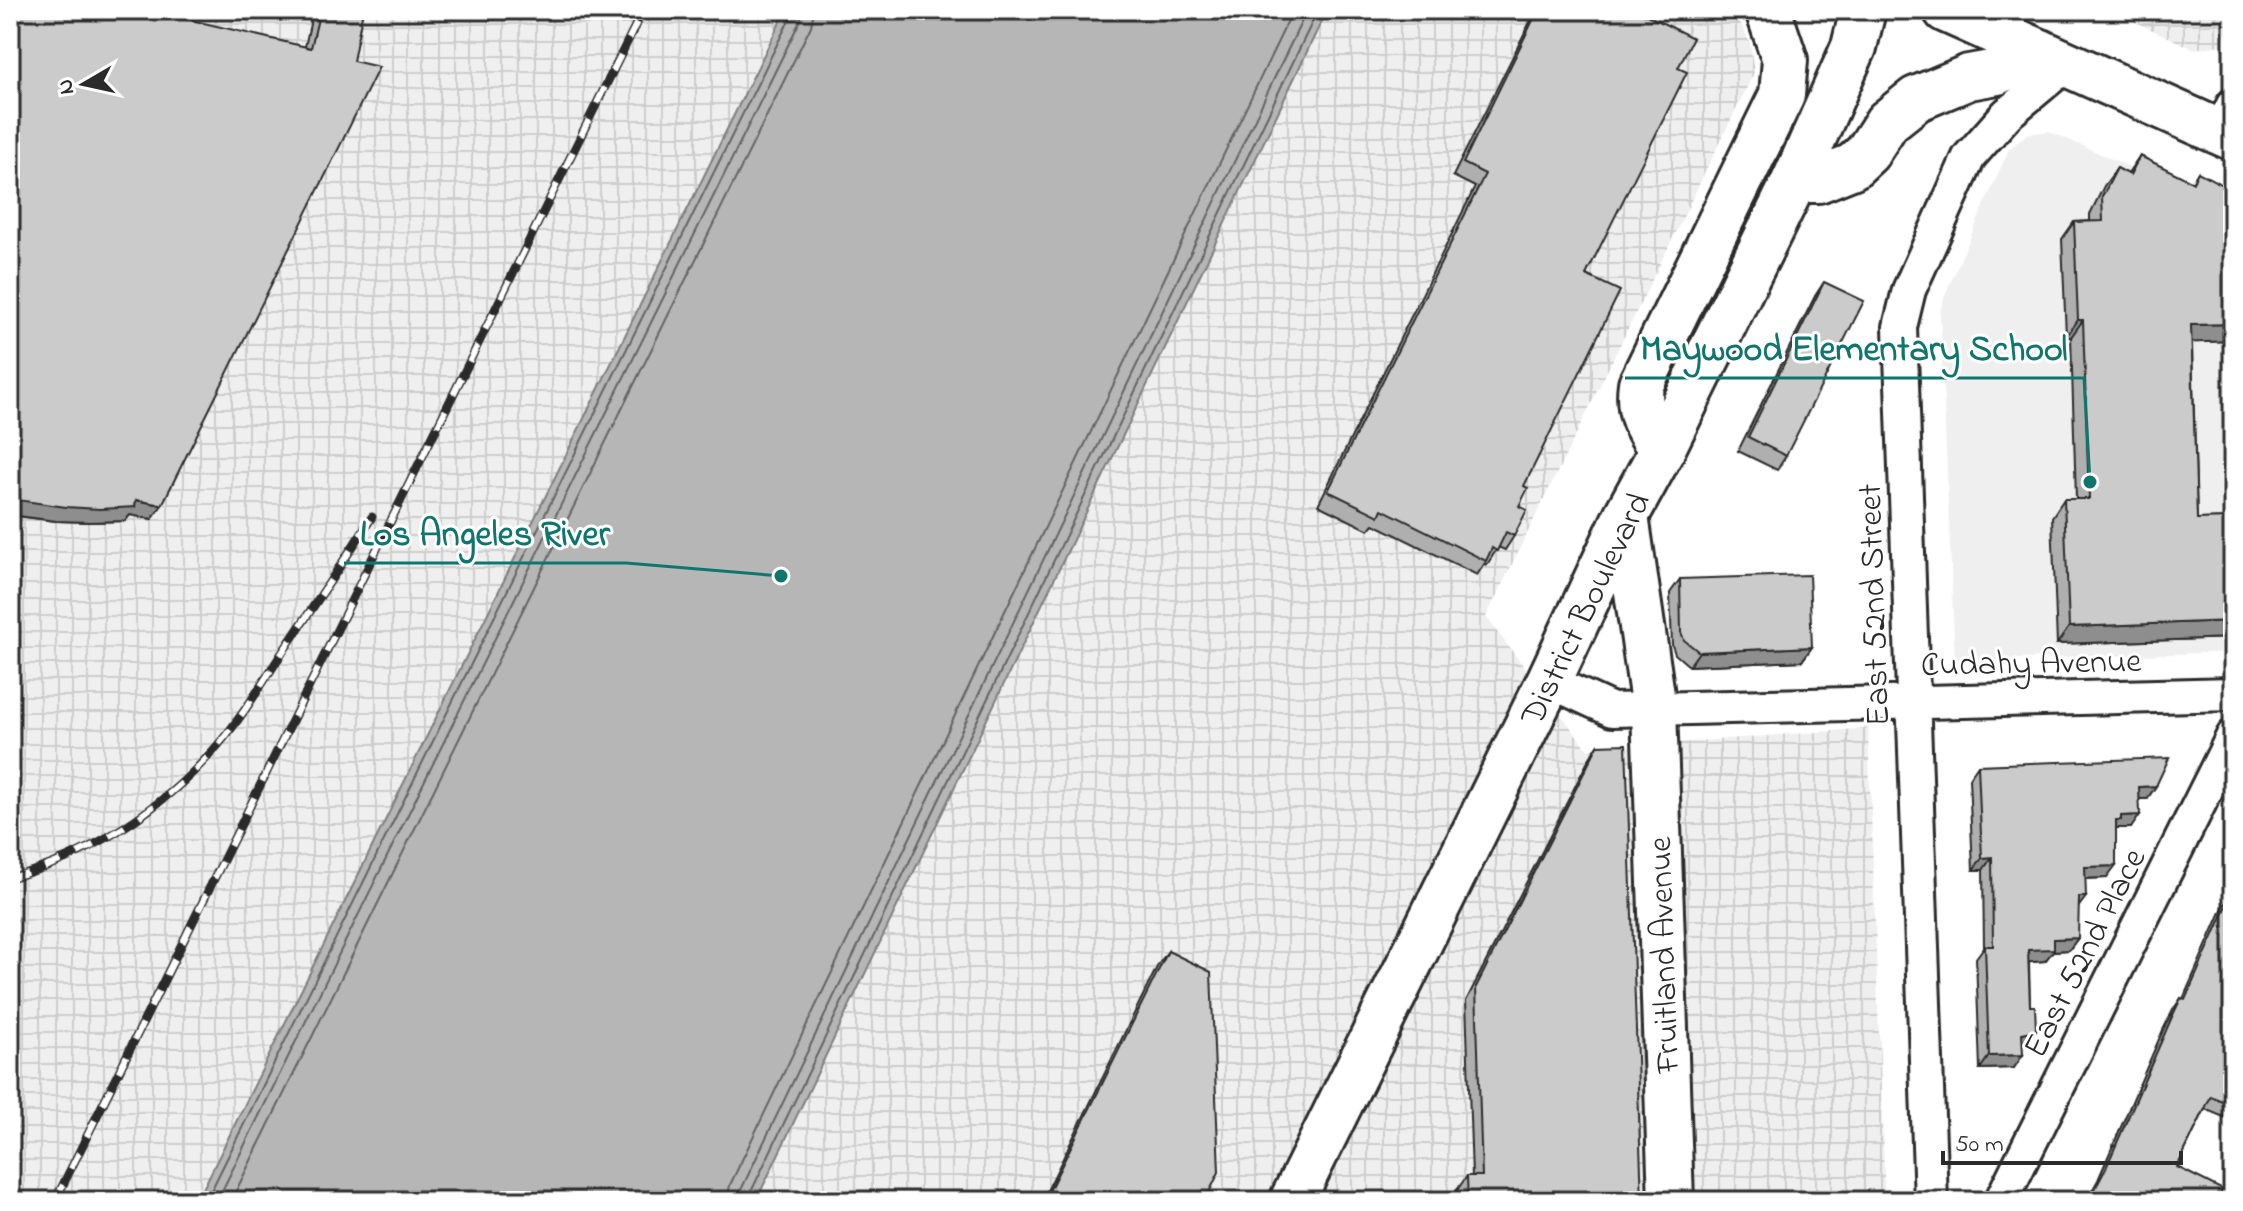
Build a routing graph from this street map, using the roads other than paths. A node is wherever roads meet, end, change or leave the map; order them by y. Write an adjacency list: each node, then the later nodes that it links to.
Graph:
1 (1768, 10): 7 (main road)
2 (1863, 10): 6 (main road, District Boulevard)
3 (1946, 10): 4 (main road)
4 (2054, 58): 5 (main road); 6 (main road); 11 (street, East 52nd Street)
5 (2222, 125)
6 (1795, 180): 7 (main road, District Boulevard)
7 (1662, 450): 8 (main road, District Boulevard)
8 (1626, 516): 9 (main road, District Boulevard); 12 (main road, Fruitland Avenue)
9 (1549, 681): 12 (street, Cudahy Avenue); 14 (main road, District Boulevard)
10 (2233, 694): 11 (street, Cudahy Avenue)
11 (1913, 702): 12 (street, Cudahy Avenue); 16 (street, East 52nd Street)
12 (1654, 709): 15 (main road, Fruitland Avenue)
13 (2233, 736): 17 (street, East 52nd Place)
14 (1292, 1201)
15 (1671, 1201)
16 (1931, 1201)
17 (2001, 1201)

